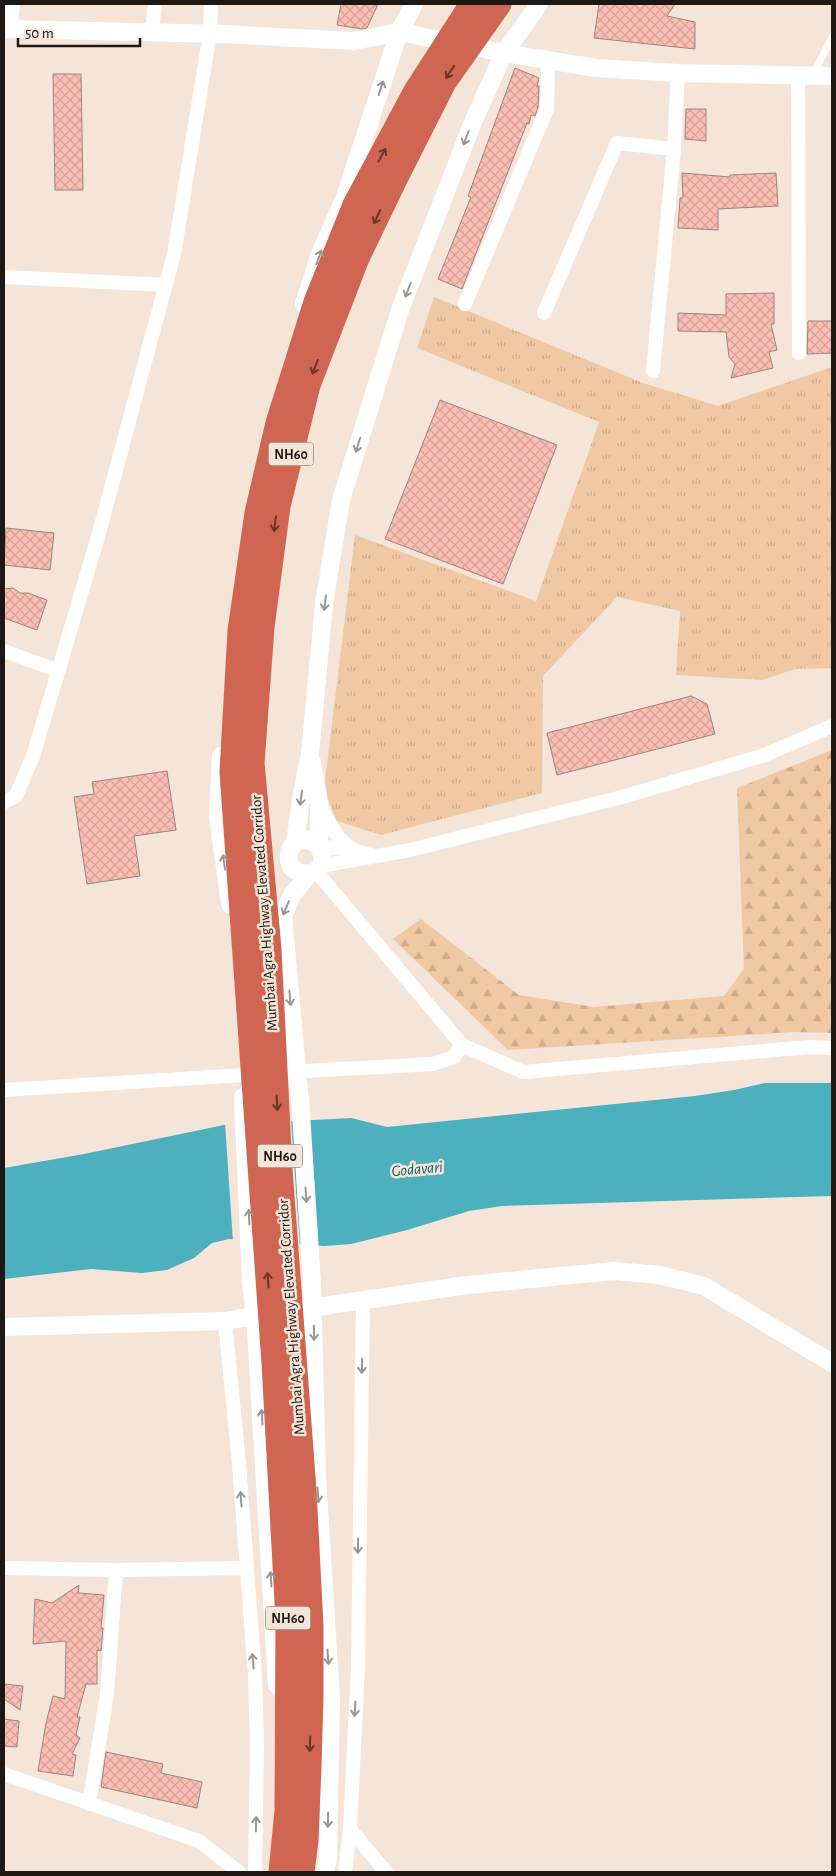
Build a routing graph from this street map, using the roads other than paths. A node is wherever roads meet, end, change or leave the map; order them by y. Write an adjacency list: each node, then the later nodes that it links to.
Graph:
1 (13, 4): 8 (street)
2 (156, 4): 9 (street)
3 (210, 4): 11 (street)
4 (414, 4): 10 (street)
5 (472, 4): 54 (highway, Mumbai Agra Highway Elevated Corridor / NH60, one-way to 5)
6 (499, 4): 55 (highway, Mumbai Agra Highway Elevated Corridor / NH60, one-way to 55)
7 (539, 4): 13 (street)
8 (7, 29): 9 (street)
9 (152, 32): 11 (street)
10 (399, 32): 11 (street); 13 (street); 41 (street, one-way to 10)
11 (210, 33): 20 (street)
12 (832, 37): 16 (lane)
13 (504, 53): 14 (street); 28 (street, one-way to 28)
14 (548, 61): 15 (street); 21 (street)
15 (678, 74): 16 (street); 18 (street)
16 (806, 75): 17 (street); 23 (street)
17 (832, 76)
18 (674, 149): 22 (street); 24 (street)
19 (4, 277): 20 (street)
20 (166, 285): 26 (street)
21 (465, 304)
22 (544, 313)
23 (800, 353)
24 (653, 370)
25 (4, 652): 26 (street)
26 (59, 671): 29 (street)
27 (832, 726): 34 (street)
28 (310, 754): 30 (street); 31 (street, one-way to 31)
29 (4, 802)
30 (319, 803): 32 (street); 33 (street)
31 (295, 843): 32 (street); 35 (street)
32 (320, 847): 33 (street); 35 (street)
33 (350, 848): 34 (street)
34 (379, 856): 35 (street)
35 (315, 870): 36 (street); 40 (street, one-way to 40)
36 (462, 1045): 37 (street); 38 (street)
37 (832, 1048)
38 (4, 1090)
39 (363, 1300): 40 (street); 44 (street); 50 (street, one-way to 50)
40 (313, 1308): 41 (street); 56 (street, one-way to 56)
41 (255, 1315): 42 (street); 53 (street, one-way to 41)
42 (225, 1321): 43 (street); 46 (street, one-way to 42)
43 (4, 1326)
44 (832, 1363)
45 (4, 1568): 47 (street)
46 (246, 1568): 47 (street); 52 (street, one-way to 46)
47 (116, 1570): 49 (street)
48 (4, 1774): 49 (street)
49 (89, 1804): 51 (street)
50 (350, 1829): 57 (street); 58 (street)
51 (239, 1872)
52 (255, 1872)
53 (269, 1872)
54 (281, 1872)
55 (302, 1872)
56 (325, 1872)
57 (345, 1872)
58 (386, 1872)

